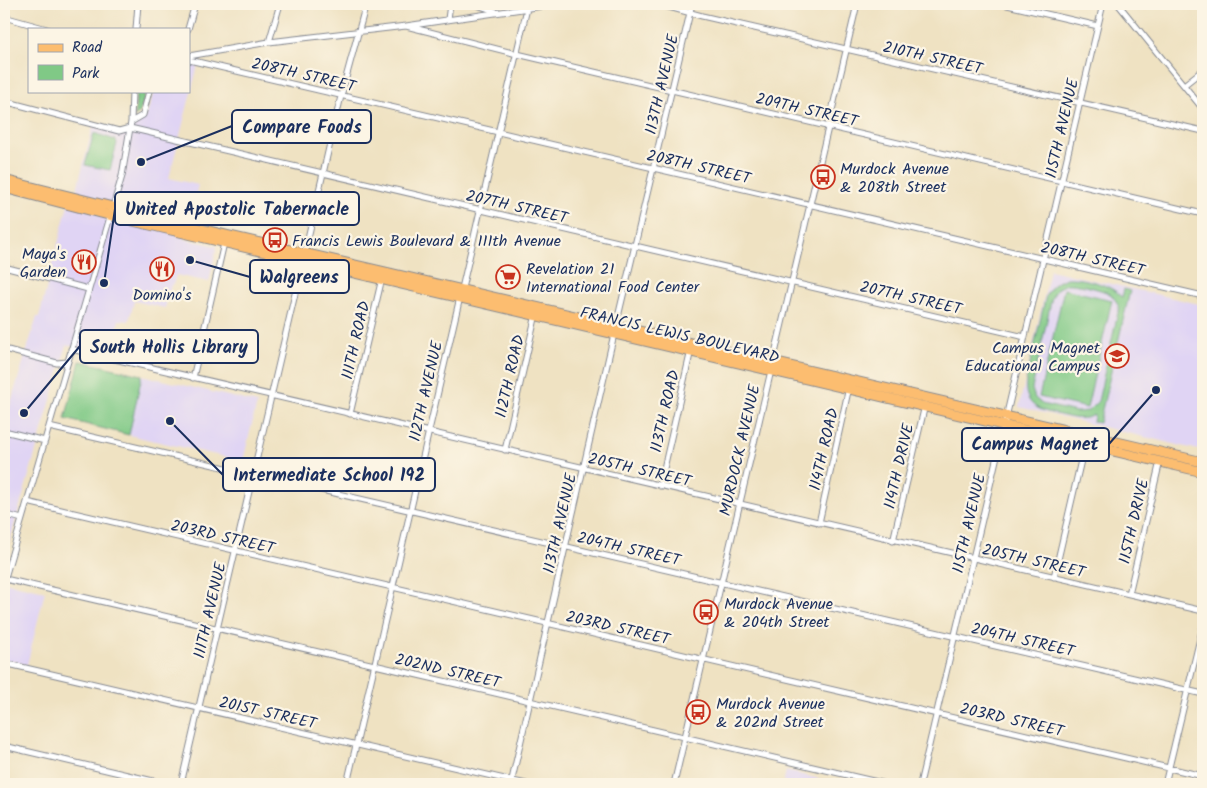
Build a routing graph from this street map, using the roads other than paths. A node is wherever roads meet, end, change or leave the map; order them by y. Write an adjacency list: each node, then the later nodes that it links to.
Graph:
1 (138, 4): 22 (street)
2 (194, 4): 23 (street)
3 (280, 4): 25 (street)
4 (366, 4): 24 (street, 111TH AVENUE)
5 (450, 4): 18 (street)
6 (474, 4): 15 (street)
7 (556, 4): 14 (street)
8 (658, 4): 16 (street, 210TH STREET)
9 (692, 4): 16 (street, 113TH AVENUE)
10 (857, 4): 26 (street, MURDOCK AVENUE)
11 (1003, 4): 20 (street)
12 (1103, 4): 20 (street, 115TH AVENUE)
13 (1118, 4): 31 (street)
14 (528, 6): 15 (street); 27 (street, 112TH AVENUE)
15 (498, 12): 18 (street)
16 (690, 13): 26 (street, 210TH STREET); 32 (street, 113TH AVENUE)
17 (4, 17): 21 (street)
18 (448, 19): 19 (street)
19 (406, 26): 24 (street); 27 (street, 209TH STREET)
20 (1098, 26): 37 (street, 115TH AVENUE)
21 (44, 28)
22 (136, 28)
23 (188, 28)
24 (358, 31): 25 (street); 35 (street, 111TH AVENUE)
25 (269, 42): 28 (street)
26 (846, 49): 37 (street, 210TH STREET); 40 (street, MURDOCK AVENUE)
27 (517, 54): 32 (street, 209TH STREET); 42 (street, 112TH AVENUE)
28 (190, 58)
29 (190, 58): 35 (street, 208TH STREET)
30 (1203, 70): 31 (street)
31 (1184, 85): 38 (street)
32 (672, 91): 40 (street, 209TH STREET); 43 (street, 113TH AVENUE)
33 (132, 92): 39 (street)
34 (149, 92): 39 (street)
35 (342, 96): 42 (street, 208TH STREET); 44 (street, 111TH AVENUE)
36 (4, 101): 39 (street, 207TH STREET)
37 (1079, 104): 41 (street, 210TH STREET); 46 (street, 115TH AVENUE)
38 (1203, 110)
39 (130, 125): 44 (street, 207TH STREET); 50 (street)
40 (828, 127): 46 (street, 209TH STREET); 48 (street, MURDOCK AVENUE)
41 (1203, 131)
42 (499, 132): 43 (street, 208TH STREET); 49 (street, 112TH AVENUE)
43 (654, 168): 48 (street, 208TH STREET); 53 (street, 113TH AVENUE)
44 (323, 174): 49 (street, 207TH STREET); 54 (street, 111TH AVENUE)
45 (4, 180): 50 (main road, FRANCIS LEWIS BOULEVARD)
46 (1061, 181): 51 (street, 209TH STREET); 55 (street, 115TH AVENUE)
47 (4, 188): 50 (main road, FRANCIS LEWIS BOULEVARD)
48 (810, 204): 55 (street, 208TH STREET); 58 (street, MURDOCK AVENUE)
49 (480, 210): 53 (street, 207TH STREET); 60 (street, 112TH AVENUE)
50 (112, 212): 52 (main road, FRANCIS LEWIS BOULEVARD); 54 (main road, FRANCIS LEWIS BOULEVARD); 59 (street)
51 (1203, 214)
52 (224, 243): 54 (main road, FRANCIS LEWIS BOULEVARD); 72 (street)
53 (636, 246): 58 (street, 207TH STREET); 63 (street, 113TH AVENUE)
54 (304, 257): 57 (main road, FRANCIS LEWIS BOULEVARD); 74 (street, 111TH AVENUE)
55 (1043, 259): 61 (street, 208TH STREET); 64 (street, 115TH AVENUE)
56 (4, 267): 59 (street)
57 (382, 275): 60 (main road, FRANCIS LEWIS BOULEVARD); 76 (street, 111TH ROAD)
58 (791, 282): 64 (street, 207TH STREET); 69 (street, MURDOCK AVENUE)
59 (88, 289): 67 (street)
60 (461, 294): 62 (main road, FRANCIS LEWIS BOULEVARD); 80 (street, 112TH AVENUE)
61 (1203, 296)
62 (537, 311): 63 (main road, FRANCIS LEWIS BOULEVARD); 83 (street, 112TH ROAD)
63 (615, 329): 65 (main road, FRANCIS LEWIS BOULEVARD); 68 (main road, FRANCIS LEWIS BOULEVARD); 86 (street, 113TH AVENUE)
64 (1025, 337): 77 (street, 115TH AVENUE)
65 (693, 342): 68 (street, 113TH ROAD); 69 (main road, FRANCIS LEWIS BOULEVARD)
66 (4, 349): 70 (street)
67 (71, 349): 70 (street); 72 (street, 205TH STREET)
68 (690, 352): 71 (main road, FRANCIS LEWIS BOULEVARD); 89 (street, 113TH ROAD)
69 (773, 361): 71 (street, MURDOCK AVENUE); 73 (main road, FRANCIS LEWIS BOULEVARD)
70 (67, 362): 78 (street)
71 (770, 371): 73 (main road, FRANCIS LEWIS BOULEVARD); 91 (street, MURDOCK AVENUE)
72 (193, 378): 74 (street, 205TH STREET)
73 (850, 384): 75 (main road, FRANCIS LEWIS BOULEVARD); 95 (street, 114TH ROAD)
74 (272, 396): 76 (street, 205TH STREET); 88 (street, 111TH AVENUE)
75 (926, 403): 77 (main road, FRANCIS LEWIS BOULEVARD); 96 (street, 114TH DRIVE)
76 (350, 414): 80 (street, 205TH STREET)
77 (1005, 421): 81 (main road, FRANCIS LEWIS BOULEVARD); 99 (street, 115TH AVENUE)
78 (49, 427): 82 (street); 88 (street, 204TH STREET)
79 (4, 431): 82 (street)
80 (429, 432): 83 (street, 205TH STREET); 92 (street, 112TH AVENUE)
81 (1086, 440): 84 (main road, FRANCIS LEWIS BOULEVARD); 100 (street)
82 (44, 441): 90 (street)
83 (505, 450): 86 (street, 205TH STREET)
84 (1161, 457): 85 (main road, FRANCIS LEWIS BOULEVARD); 87 (main road, FRANCIS LEWIS BOULEVARD); 104 (street, 115TH DRIVE)
85 (1203, 462)
86 (584, 468): 89 (street, 205TH STREET); 97 (street, 113TH AVENUE)
87 (1203, 472)
88 (253, 474): 92 (street, 204TH STREET); 98 (street, 111TH AVENUE)
89 (660, 486): 91 (street, 205TH STREET)
90 (27, 502): 94 (street); 98 (street, 203RD STREET)
91 (740, 505): 95 (street, 205TH STREET); 102 (street, MURDOCK AVENUE)
92 (411, 510): 97 (street, 204TH STREET); 103 (street, 112TH AVENUE)
93 (4, 514): 94 (street)
94 (22, 519): 101 (street)
95 (819, 523): 96 (street, 205TH STREET)
96 (893, 540): 99 (street, 205TH STREET)
97 (566, 546): 102 (street, 204TH STREET); 106 (street, 113TH AVENUE)
98 (235, 551): 103 (street, 203RD STREET); 108 (street, 111TH AVENUE)
99 (973, 558): 100 (street, 205TH STREET); 109 (street, 115TH AVENUE)
100 (1054, 576): 104 (street, 205TH STREET)
101 (4, 580): 108 (street, 202ND STREET)
102 (722, 582): 109 (street, 204TH STREET); 110 (street, MURDOCK AVENUE)
103 (392, 588): 106 (street, 203RD STREET); 112 (street, 112TH AVENUE)
104 (1128, 594): 105 (street, 205TH STREET)
105 (1203, 612)
106 (548, 624): 110 (street, 203RD STREET); 115 (street, 113TH AVENUE)
107 (1203, 626): 113 (street)
108 (217, 629): 112 (street, 202ND STREET); 116 (street, 111TH AVENUE)
109 (955, 636): 113 (street, 204TH STREET); 117 (street, 115TH AVENUE)
110 (703, 660): 117 (street, 203RD STREET); 118 (street, MURDOCK AVENUE)
111 (4, 663): 116 (street, 201ST STREET)
112 (374, 666): 115 (street, 202ND STREET); 119 (street, 112TH AVENUE)
113 (1187, 690): 114 (street, 204TH STREET); 121 (street)
114 (1203, 694)
115 (530, 702): 118 (street, 202ND STREET); 123 (street, 113TH AVENUE)
116 (199, 708): 119 (street, 201ST STREET); 125 (street, 111TH AVENUE)
117 (937, 714): 121 (street, 203RD STREET); 130 (street, 115TH AVENUE)
118 (685, 738): 128 (street, MURDOCK AVENUE); 129 (street, 202ND STREET)
119 (356, 745): 123 (street, 201ST STREET); 126 (street, 112TH AVENUE)
120 (4, 746): 124 (street)
121 (1169, 768): 122 (street, 203RD STREET); 131 (street)
122 (1203, 776)
123 (511, 783): 127 (street, 201ST STREET)
124 (166, 784)
125 (181, 784)
126 (347, 784)
127 (526, 784)
128 (674, 784)
129 (886, 784)
130 (920, 784)
131 (1165, 784)

